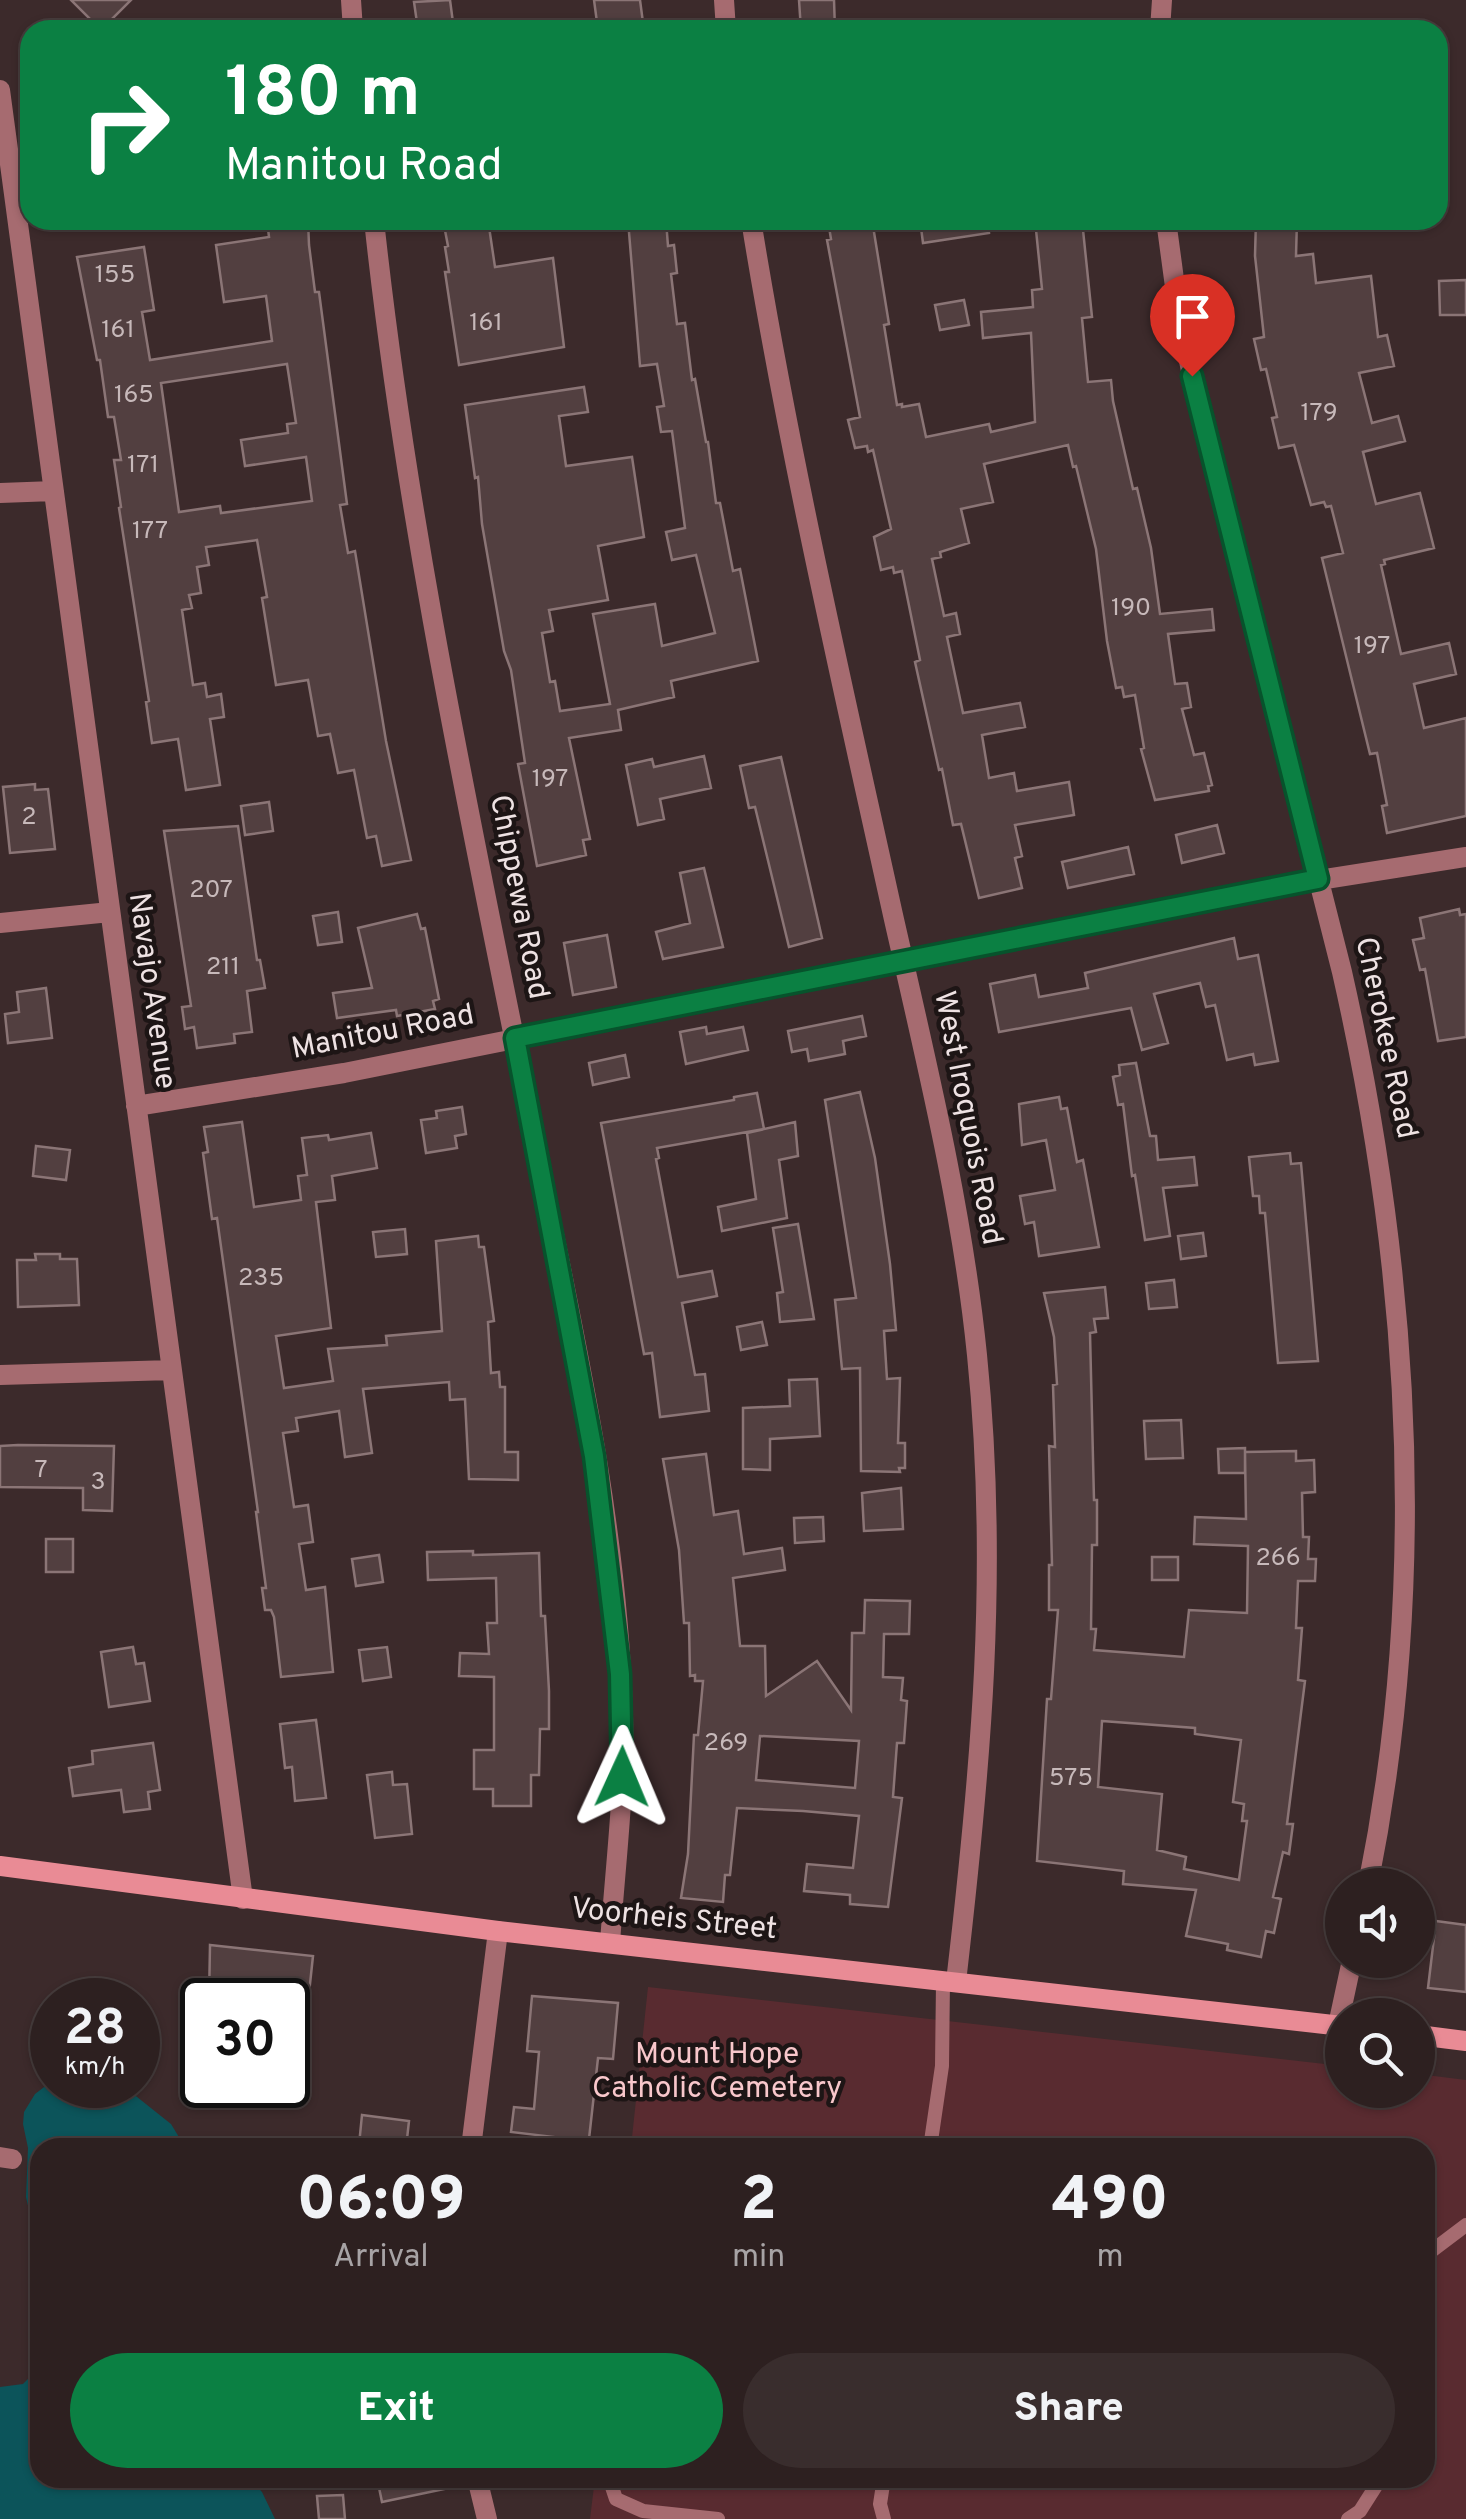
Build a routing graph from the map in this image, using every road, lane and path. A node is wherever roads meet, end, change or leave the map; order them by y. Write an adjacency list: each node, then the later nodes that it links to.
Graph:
1 (0, 90): 5 (street, Navajo Avenue)
2 (375, 230): 12 (street, Chippewa Road)
3 (753, 230): 11 (street, West Iroquois Road)
4 (1167, 230): 8 (street, Cherokee Road)
5 (54, 491): 6 (street); 9 (street, Navajo Avenue)
6 (0, 493)
7 (1466, 857): 8 (street, Manitou Road)
8 (1318, 879): 11 (street, Manitou Road); 17 (street, Cherokee Road)
9 (110, 912): 10 (street); 13 (street, Navajo Avenue)
10 (0, 923)
11 (904, 959): 12 (street, Manitou Road); 21 (street, West Iroquois Road)
12 (515, 1038): 13 (street, Manitou Road); 20 (street, Chippewa Road)
13 (136, 1106): 14 (street, Navajo Avenue)
14 (172, 1370): 15 (street); 18 (street, Navajo Avenue)
15 (0, 1376)
16 (0, 1866): 18 (street, Voorheis Street)
17 (1371, 1868)
18 (242, 1900): 19 (street, Voorheis Street)
19 (498, 1930): 20 (street, Voorheis Street); 25 (street)
20 (610, 1944): 21 (street, Voorheis Street)
21 (950, 1981): 22 (street, Voorheis Street); 26 (lane)
22 (1325, 2024)
23 (1435, 2037): 24 (street)
24 (1466, 2041)
25 (472, 2138)
26 (931, 2138)
27 (1466, 2225): 28 (lane)
28 (1435, 2248)
29 (479, 2488): 33 (street)
30 (612, 2488): 34 (lane)
31 (882, 2488): 35 (lane)
32 (1375, 2488): 36 (lane)
33 (487, 2519)
34 (718, 2519)
35 (884, 2519)
36 (1348, 2519)

